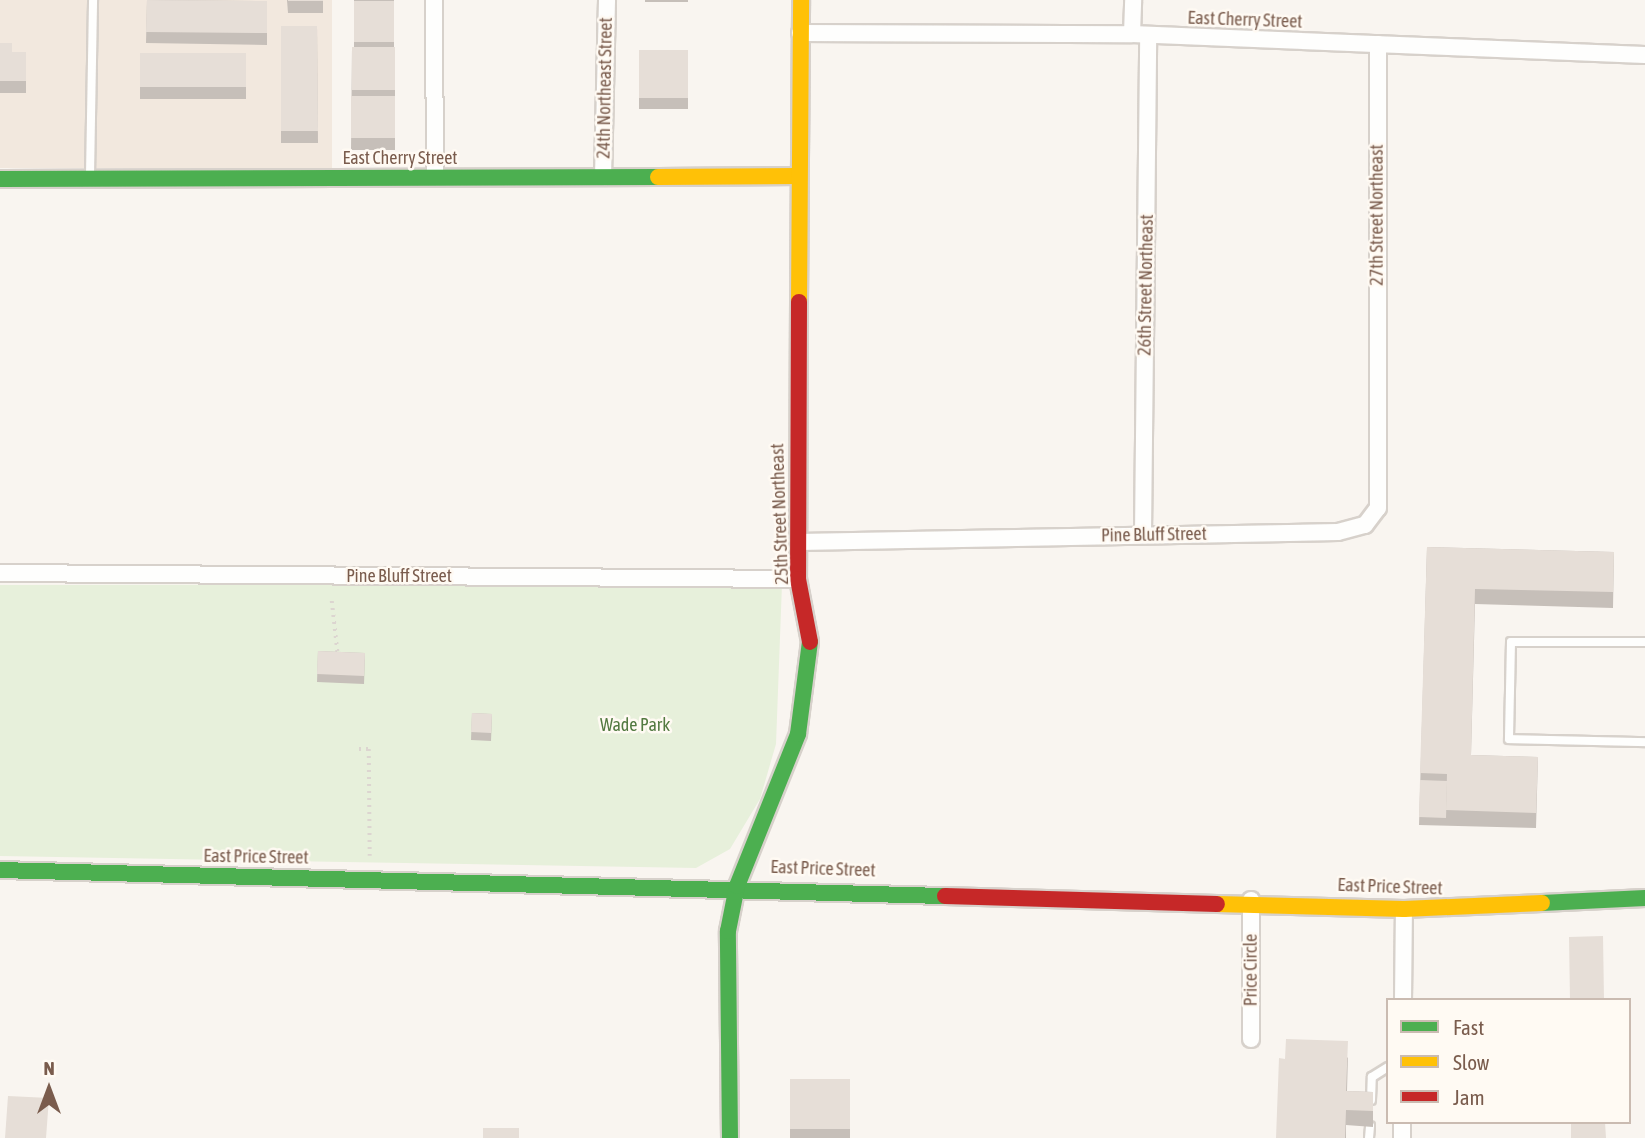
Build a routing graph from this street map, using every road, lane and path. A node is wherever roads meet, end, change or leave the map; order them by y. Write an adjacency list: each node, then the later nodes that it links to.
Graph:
1 (93, 0): 13 (lane)
2 (434, 0): 11 (street)
3 (607, 0): 12 (street, 24th Northeast Street)
4 (801, 0): 6 (street, 25th Street Northeast)
5 (1133, 0): 7 (street, 26th Street Northeast)
6 (800, 33): 7 (street, East Cherry Street); 10 (street, 25th Street Northeast)
7 (1140, 34): 8 (street, East Cherry Street); 16 (street, 26th Street Northeast)
8 (1378, 44): 9 (street, East Cherry Street); 15 (street, 27th Street Northeast)
9 (1645, 55)
10 (799, 176): 12 (street, East Cherry Street); 17 (street, 25th Street Northeast)
11 (435, 177): 12 (street, East Cherry Street); 13 (street, East Cherry Street)
12 (603, 177)
13 (90, 178): 14 (street, East Cherry Street)
14 (0, 179)
15 (1376, 386): 16 (street, Pine Bluff Street)
16 (1143, 534): 17 (street, Pine Bluff Street)
17 (799, 542): 19 (street, 25th Street Northeast)
18 (0, 573): 19 (street, Pine Bluff Street)
19 (798, 579): 27 (street, 25th Street Northeast)
20 (332, 601): 22 (path)
21 (1645, 642): 23 (lane)
22 (338, 655)
23 (1645, 742)
24 (359, 749): 25 (path)
25 (370, 856)
26 (0, 870): 27 (street, East Price Street)
27 (737, 886): 29 (street, East Price Street); 36 (street, 25th Street Northeast)
28 (1645, 898): 30 (street, East Price Street)
29 (1251, 900): 30 (street, East Price Street); 32 (street, Price Circle)
30 (1404, 909): 31 (street)
31 (1403, 998)
32 (1251, 1039)
33 (1386, 1068): 34 (lane)
34 (1370, 1107)
35 (1370, 1126): 37 (lane)
36 (730, 1138)
37 (1369, 1138)

